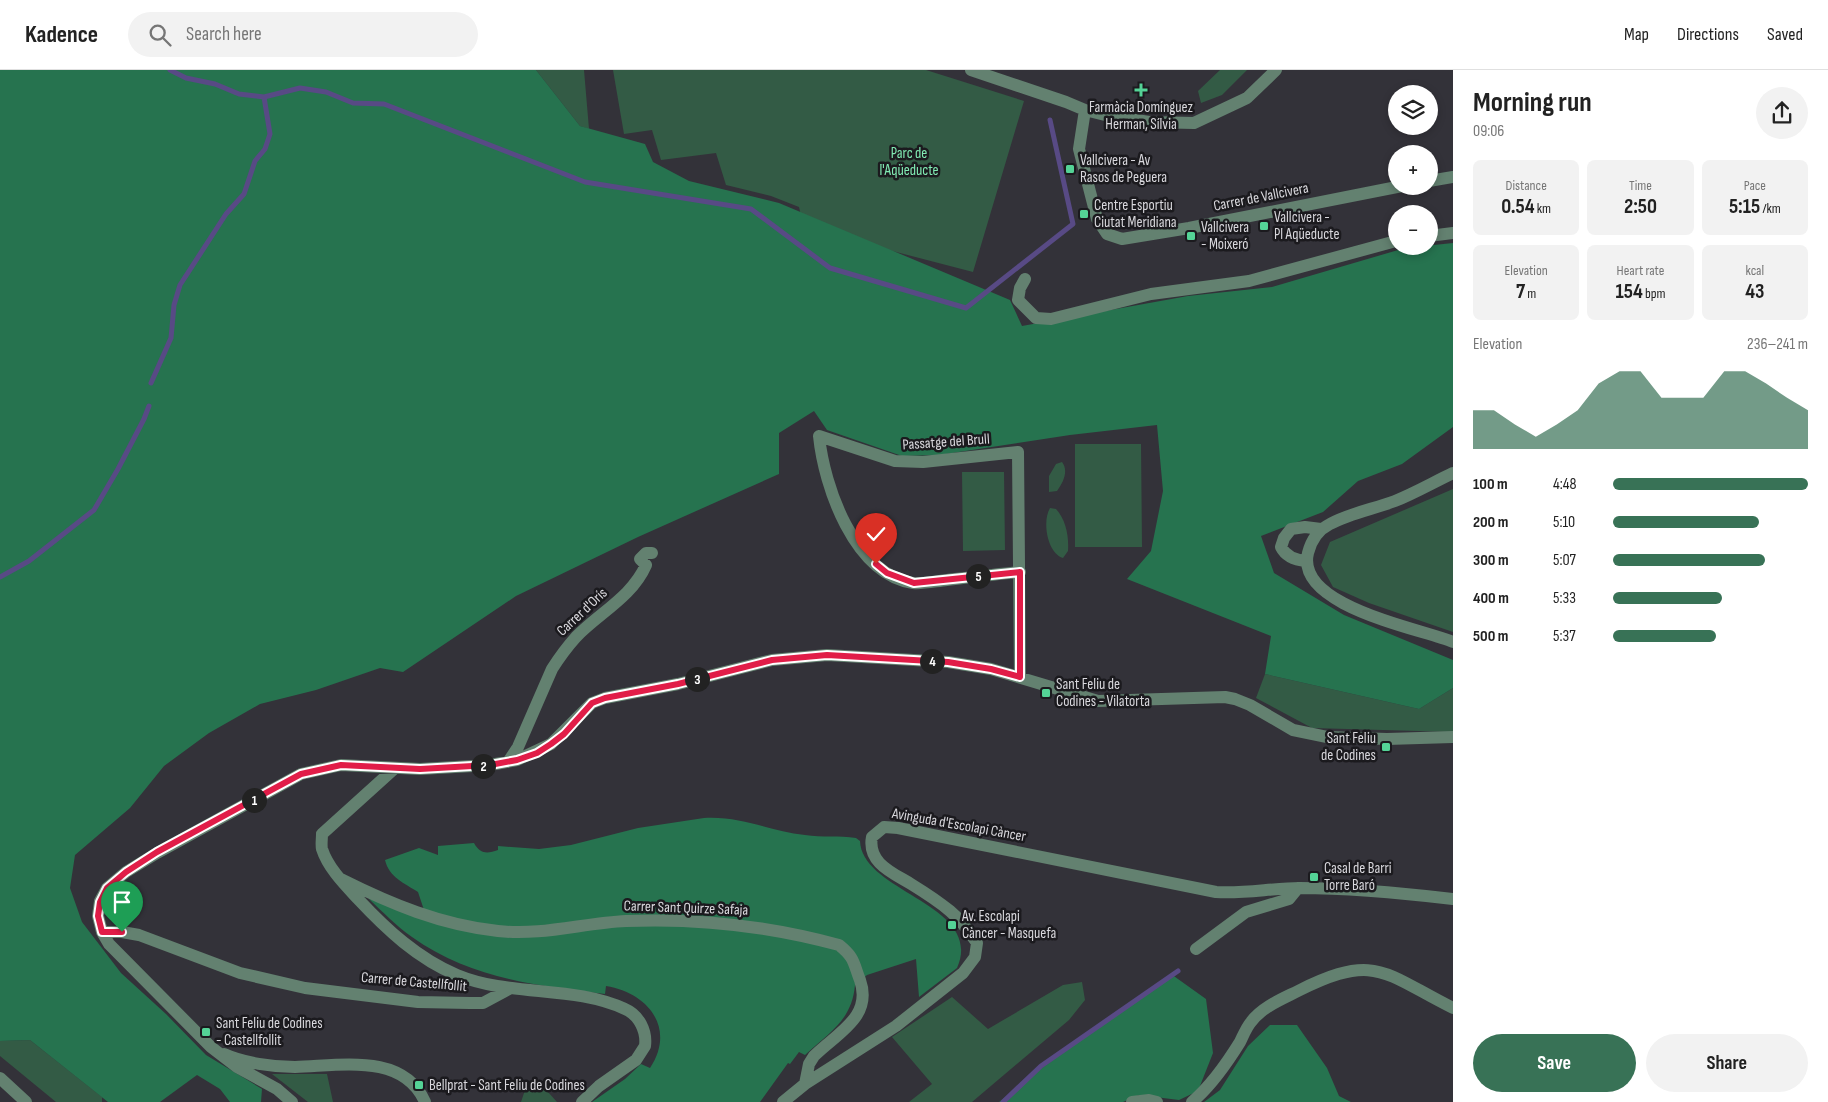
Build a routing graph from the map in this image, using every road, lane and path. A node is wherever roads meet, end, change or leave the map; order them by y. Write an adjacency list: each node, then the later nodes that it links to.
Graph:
1 (971, 70): 3 (street)
2 (1276, 70): 3 (street)
3 (1085, 110): 6 (street, Carrer de Vallcivera)
4 (1453, 177): 5 (street)
5 (1438, 180)
6 (1388, 189)
7 (1453, 233): 8 (street)
8 (1438, 235)
9 (1388, 243): 10 (street)
10 (1025, 279)
11 (1453, 473): 12 (street)
12 (1321, 529): 14 (street); 14 (street)
13 (652, 553): 19 (street, Carrer d'Orís)
14 (1306, 561): 16 (street)
15 (1020, 572): 15 (street, Passatge del Brull); 17 (street)
16 (1453, 642)
17 (1020, 677): 18 (street); 19 (street)
18 (1453, 737)
19 (508, 762): 20 (street)
20 (394, 768): 21 (street); 24 (street)
21 (341, 879): 26 (street); 30 (street, Carrer Sant Quirze Safaja)
22 (1298, 888): 23 (street, Avinguda d'Escolapi Càncer); 25 (street); 30 (street, Avinguda d'Escolapi Càncer)
23 (1453, 899)
24 (102, 932): 26 (street, Carrer de Castellfollit); 28 (street)
25 (1196, 948)
26 (510, 989): 34 (street)
27 (1453, 1008): 38 (street)
28 (211, 1047): 32 (street); 33 (street)
29 (0, 1078): 31 (street)
30 (805, 1084): 35 (street, Avinguda d'Escolapi Càncer)
31 (26, 1102)
32 (292, 1102)
33 (425, 1102)
34 (582, 1102)
35 (783, 1102)
36 (1132, 1102): 37 (street)
37 (1157, 1102)
38 (1192, 1102)

